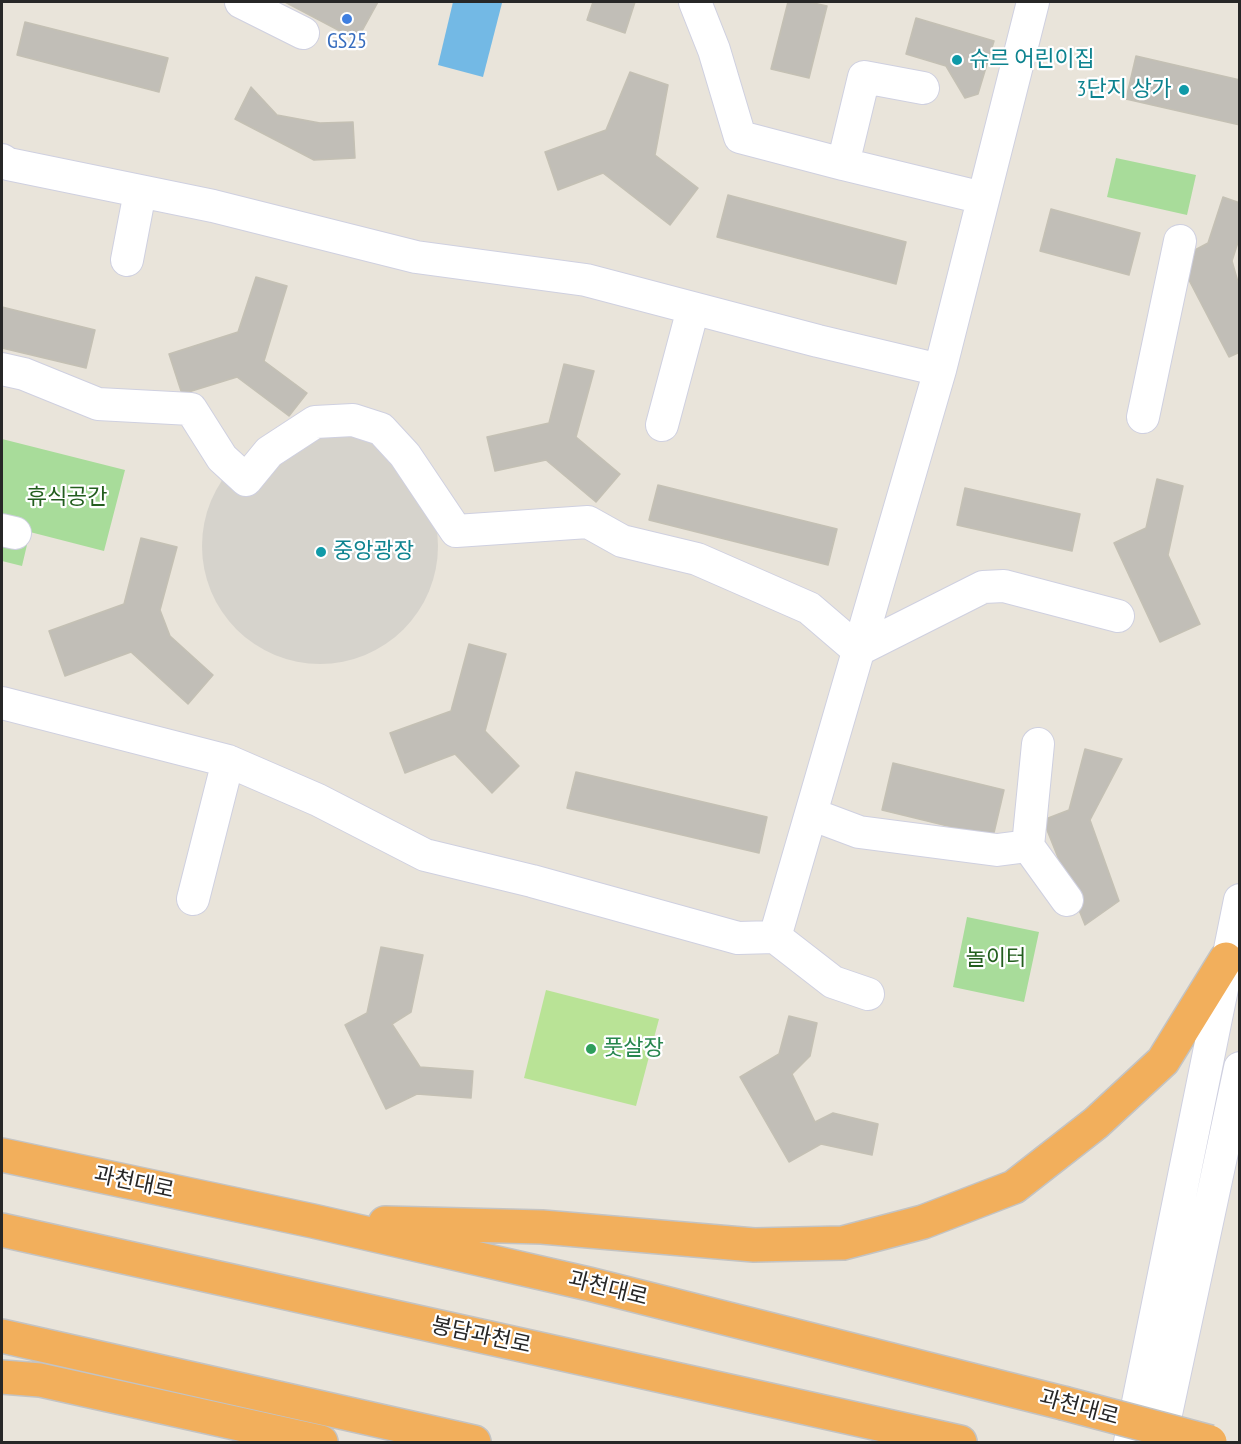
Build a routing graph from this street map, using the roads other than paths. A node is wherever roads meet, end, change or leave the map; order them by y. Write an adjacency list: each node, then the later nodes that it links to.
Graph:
1 (241, 2): 4 (street)
2 (695, 2): 7 (street)
3 (1033, 2): 9 (street)
4 (303, 33)
5 (923, 88): 7 (street)
6 (2, 160): 8 (street)
7 (843, 164): 9 (street)
8 (140, 192): 11 (street); 12 (street)
9 (983, 198): 14 (street)
10 (1180, 242): 15 (street)
11 (127, 261)
12 (693, 309): 14 (street); 16 (street)
13 (2, 369): 18 (street)
14 (940, 370): 18 (street)
15 (1143, 417)
16 (662, 425)
17 (1118, 616): 18 (street)
18 (858, 650): 22 (street)
19 (2, 703): 21 (street)
20 (1038, 744): 23 (street)
21 (228, 760): 24 (street); 27 (street)
22 (811, 814): 23 (street); 27 (street)
23 (1028, 846): 25 (street)
24 (194, 899)
25 (1067, 900)
26 (1239, 900): 28 (street)
27 (775, 937): 29 (street)
28 (1226, 958): 32 (highway); 39 (street)
29 (868, 994)
30 (1239, 1068): 40 (street)
31 (2, 1155): 32 (highway, 과천대로)
32 (313, 1221): 41 (highway, 과천대로, bridge)
33 (2, 1230): 38 (highway, 봉담과천로)
34 (2, 1336): 37 (highway)
35 (2, 1377): 36 (highway)
36 (321, 1443)
37 (474, 1443)
38 (960, 1443)
39 (1130, 1443)
40 (1160, 1443)
41 (1210, 1443)

